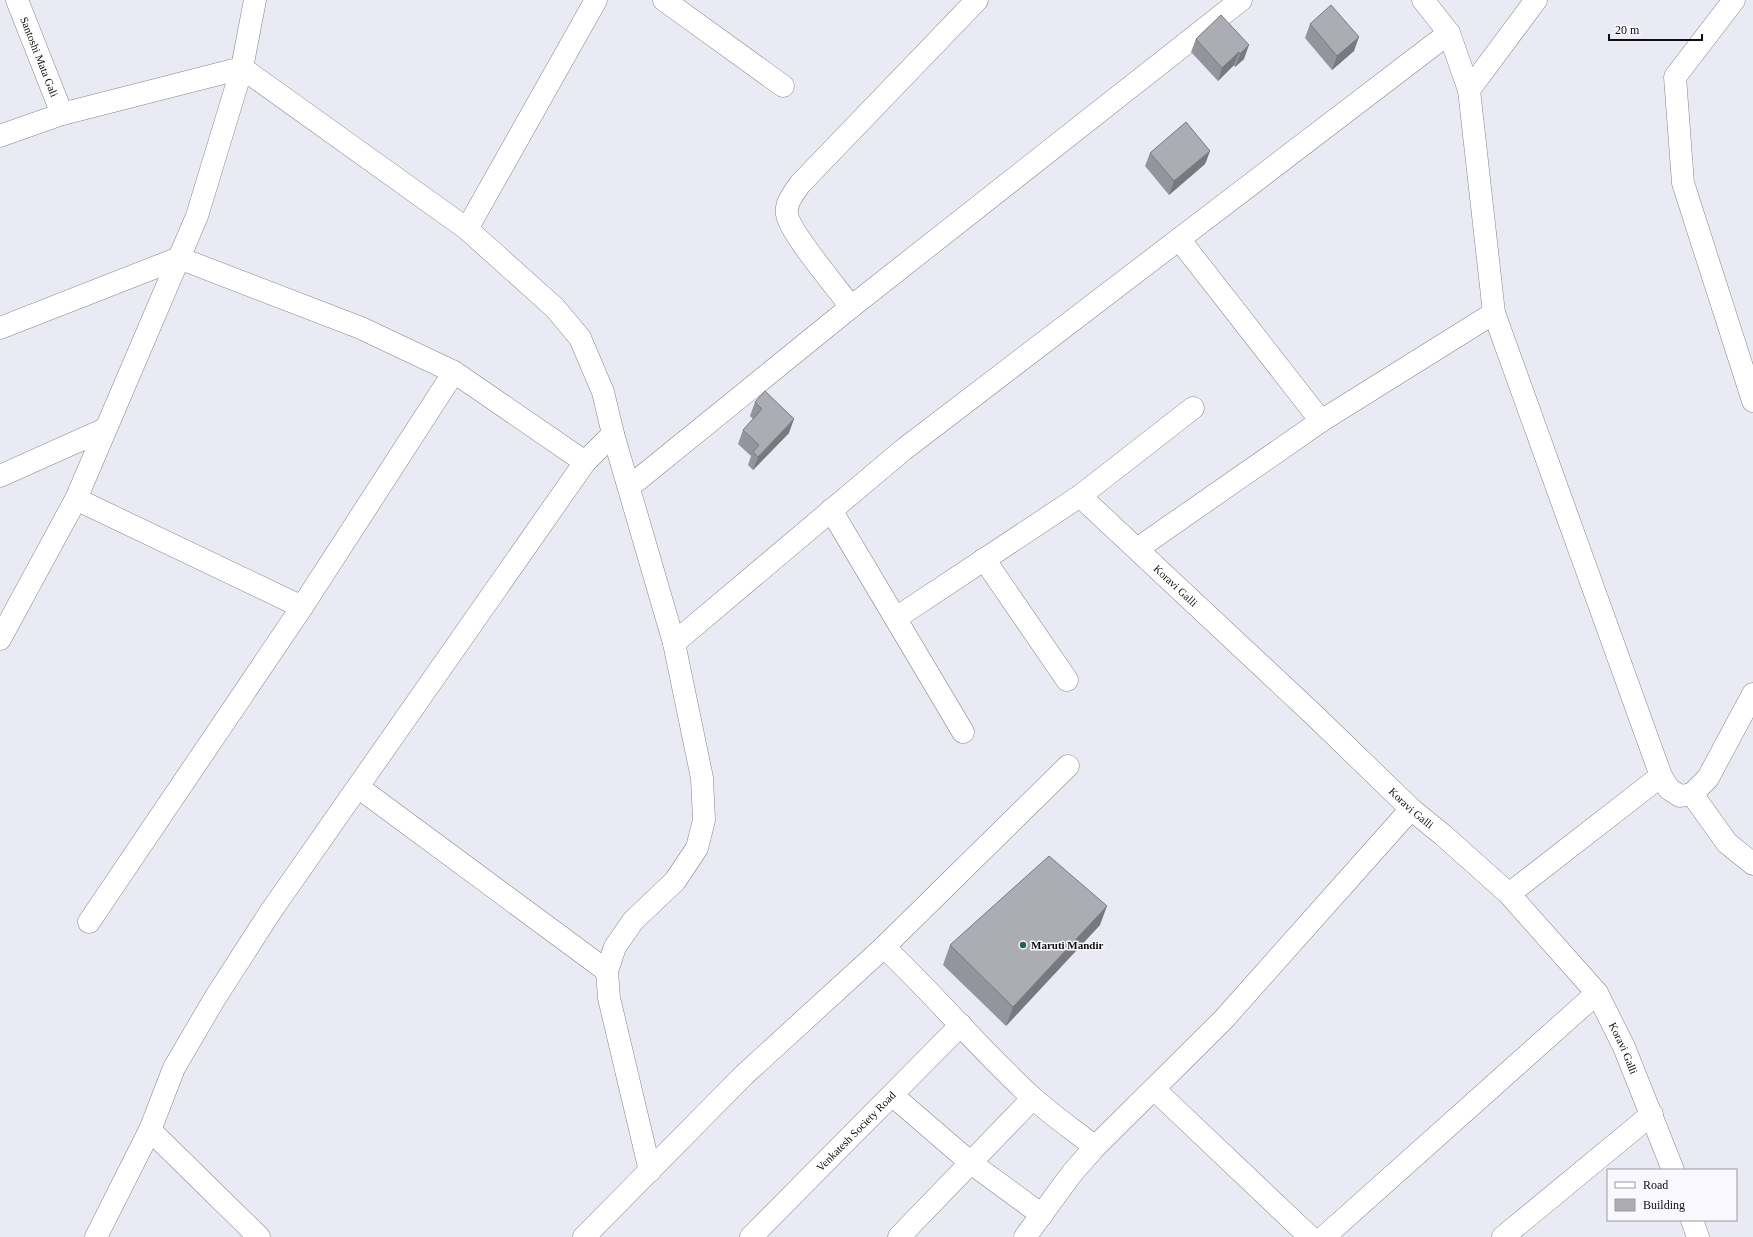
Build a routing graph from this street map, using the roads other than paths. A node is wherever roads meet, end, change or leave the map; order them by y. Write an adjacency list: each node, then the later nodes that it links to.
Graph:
1 (16, 0): 14 (street, Santoshi Mata Gali)
2 (256, 0): 11 (street)
3 (596, 0): 16 (street)
4 (664, 0): 12 (street)
5 (977, 0): 19 (street)
6 (1241, 0): 19 (street)
7 (1423, 0): 10 (street)
8 (1536, 0): 13 (street)
9 (1734, 0): 23 (street)
10 (1449, 33): 13 (street); 17 (street)
11 (242, 68): 14 (street); 16 (street); 18 (street)
12 (783, 86)
13 (1469, 90): 20 (street)
14 (62, 114): 15 (street)
15 (0, 136)
16 (467, 228): 27 (street)
17 (1179, 239): 25 (street); 33 (street)
18 (179, 258): 21 (street); 22 (street); 26 (street)
19 (851, 307): 30 (street)
20 (1494, 313): 25 (street); 44 (street)
21 (0, 328)
22 (454, 372): 28 (street); 36 (street)
23 (1753, 401)
24 (1193, 408): 31 (street)
25 (1321, 421): 34 (street)
26 (105, 429): 29 (street); 32 (street)
27 (613, 434): 28 (street); 30 (street)
28 (585, 462): 45 (street)
29 (0, 476)
30 (629, 487): 39 (street)
31 (1080, 496): 34 (street, Koravi Galli); 35 (street)
32 (76, 499): 36 (street); 38 (street)
33 (831, 510): 37 (street); 39 (street)
34 (1137, 549): 47 (street, Koravi Galli)
35 (984, 560): 37 (street); 40 (street)
36 (302, 607): 50 (street)
37 (896, 618): 42 (street)
38 (0, 639)
39 (674, 643): 52 (street)
40 (1067, 680)
41 (1753, 694): 46 (street)
42 (963, 732)
43 (1068, 766): 51 (street)
44 (1660, 776): 46 (street); 49 (street)
45 (358, 787): 52 (street); 59 (street)
46 (1692, 794): 48 (street)
47 (1411, 809): 49 (street, Koravi Galli); 55 (street)
48 (1753, 864)
49 (1509, 894): 53 (street, Koravi Galli)
50 (89, 922)
51 (884, 947): 54 (street); 63 (street)
52 (607, 971): 63 (street)
53 (1597, 993): 58 (street, Koravi Galli); 73 (street)
54 (961, 1025): 56 (street, Venkatesh Society Road); 57 (street)
55 (1154, 1089): 60 (street); 72 (street)
56 (892, 1095): 61 (street); 69 (street, Venkatesh Society Road)
57 (1033, 1098): 60 (street); 61 (street)
58 (1652, 1114): 62 (street, Koravi Galli); 74 (street)
59 (150, 1130): 66 (street); 67 (street)
60 (1095, 1147): 64 (street)
61 (971, 1163): 64 (street); 70 (street)
62 (1673, 1169)
63 (650, 1171): 68 (street)
64 (1042, 1215): 71 (street)
65 (1692, 1221): 75 (street)
66 (96, 1237)
67 (259, 1237)
68 (584, 1237)
69 (751, 1237)
70 (899, 1237)
71 (1025, 1237)
72 (1310, 1237)
73 (1324, 1237)
74 (1503, 1237)
75 (1698, 1237)

